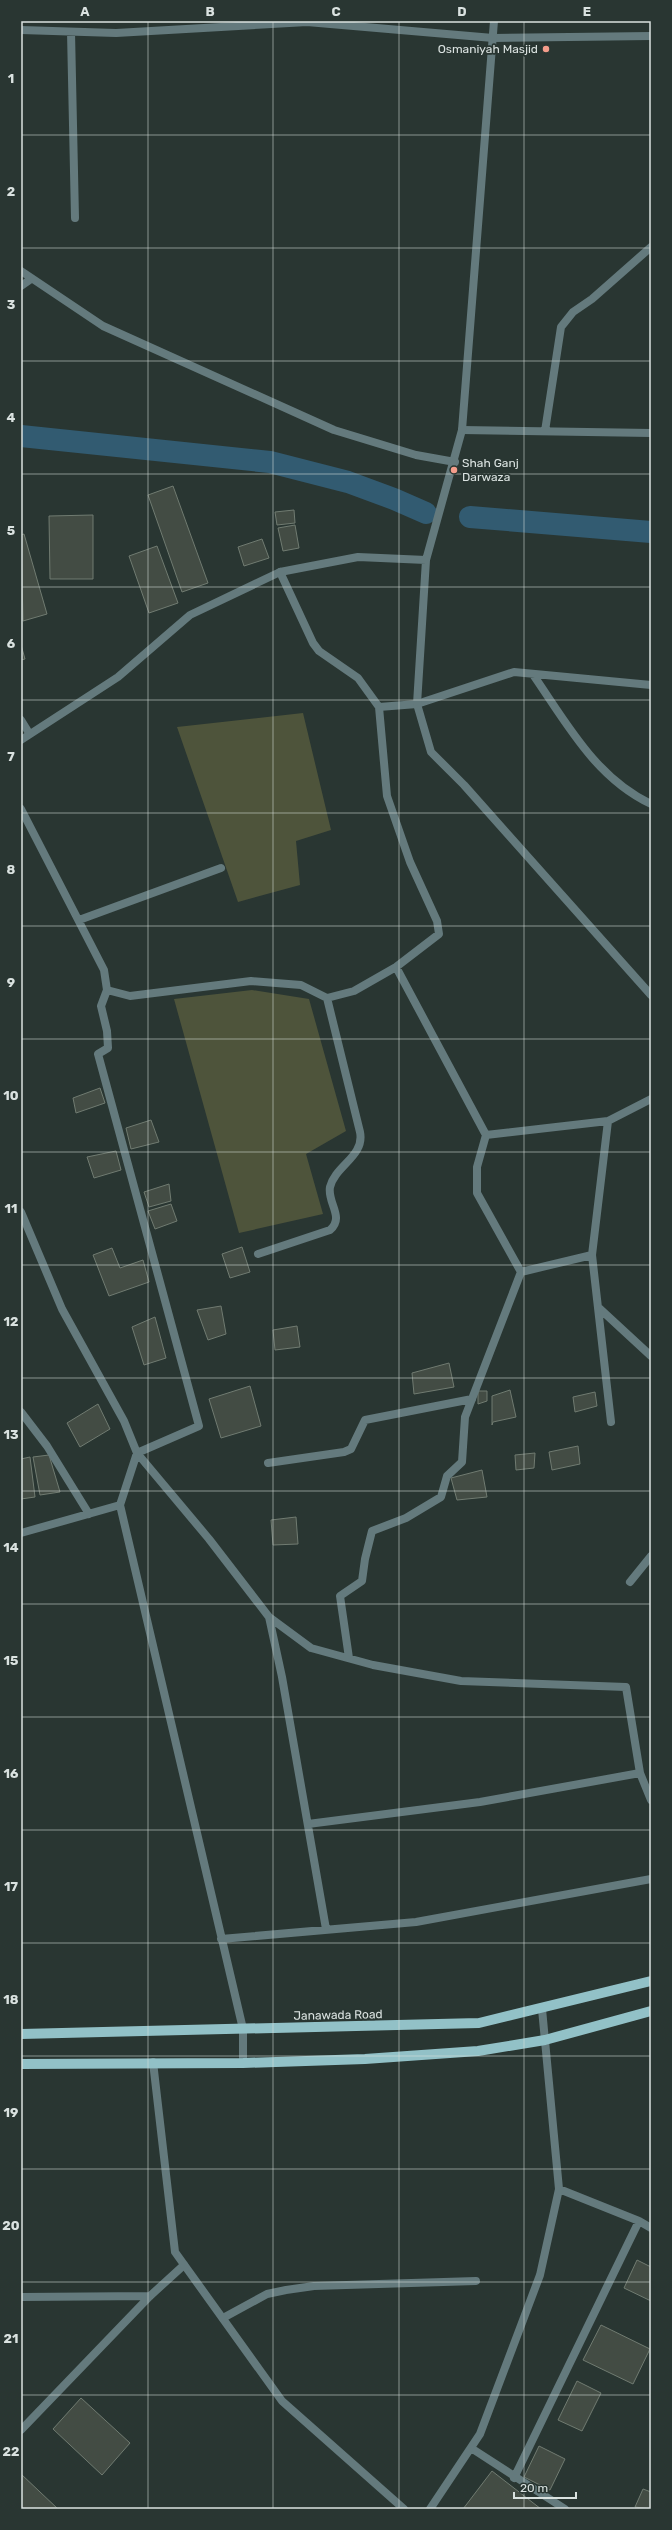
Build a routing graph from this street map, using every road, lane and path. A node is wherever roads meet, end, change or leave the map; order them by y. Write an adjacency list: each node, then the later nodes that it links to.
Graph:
1 (494, 21): 5 (street)
2 (21, 30): 3 (street)
3 (71, 32): 5 (street); 6 (street)
4 (651, 36): 5 (street)
5 (493, 38): 11 (street)
6 (75, 218)
7 (651, 247): 12 (street)
8 (21, 271): 9 (street)
9 (31, 279): 10 (street); 14 (street)
10 (21, 286)
11 (462, 430): 12 (street); 14 (street)
12 (545, 431): 13 (street)
13 (651, 433)
14 (454, 462): 15 (street)
15 (426, 560): 16 (street); 19 (street)
16 (280, 572): 20 (street); 22 (street)
17 (534, 676): 18 (street); 19 (street); 24 (street)
18 (651, 685)
19 (417, 704): 20 (street); 30 (street)
20 (379, 707): 28 (street)
21 (21, 720): 22 (street)
22 (29, 733): 23 (street)
23 (21, 740)
24 (651, 804)
25 (21, 809): 27 (street)
26 (221, 868): 27 (street)
27 (79, 920): 29 (street)
28 (396, 967): 31 (street); 34 (street)
29 (107, 990): 31 (street); 44 (street)
30 (651, 995)
31 (326, 998): 36 (street)
32 (651, 1099): 33 (street)
33 (608, 1121): 34 (street); 37 (street)
34 (486, 1135): 38 (street)
35 (21, 1212): 44 (street)
36 (258, 1254)
37 (592, 1255): 38 (street); 39 (street)
38 (521, 1272): 41 (street)
39 (599, 1308): 40 (street); 43 (street)
40 (651, 1356)
41 (472, 1399): 45 (street); 52 (street)
42 (21, 1412): 47 (street)
43 (611, 1422)
44 (137, 1452): 46 (street); 51 (street)
45 (268, 1463)
46 (120, 1505): 47 (street); 58 (street)
47 (89, 1514): 48 (street)
48 (21, 1534)
49 (651, 1556): 50 (street)
50 (630, 1582)
51 (269, 1616): 52 (street); 55 (street)
52 (349, 1658): 53 (street)
53 (640, 1773): 54 (street); 55 (street)
54 (651, 1800)
55 (308, 1824): 57 (street)
56 (651, 1879): 57 (street)
57 (326, 1929): 58 (street)
58 (221, 1939): 62 (street)
59 (651, 1981): 60 (main road, Janawada Road)
60 (542, 2009): 62 (main road, Janawada Road); 64 (street)
61 (651, 2011): 64 (main road)
62 (243, 2029): 63 (main road, Janawada Road); 66 (street)
63 (21, 2034)
64 (545, 2040): 66 (main road); 68 (street)
65 (153, 2062): 66 (main road); 67 (main road); 71 (street)
66 (243, 2063)
67 (21, 2064)
68 (559, 2189): 69 (street); 77 (street)
69 (639, 2221): 70 (street); 78 (street)
70 (651, 2228)
71 (184, 2265): 73 (street); 75 (street)
72 (476, 2281): 75 (street)
73 (150, 2296): 74 (street); 76 (street)
74 (21, 2297)
75 (222, 2318): 79 (street)
76 (21, 2430)
77 (471, 2448): 78 (street); 80 (street)
78 (514, 2478): 81 (street)
79 (404, 2509)
80 (430, 2509)
81 (565, 2509)

